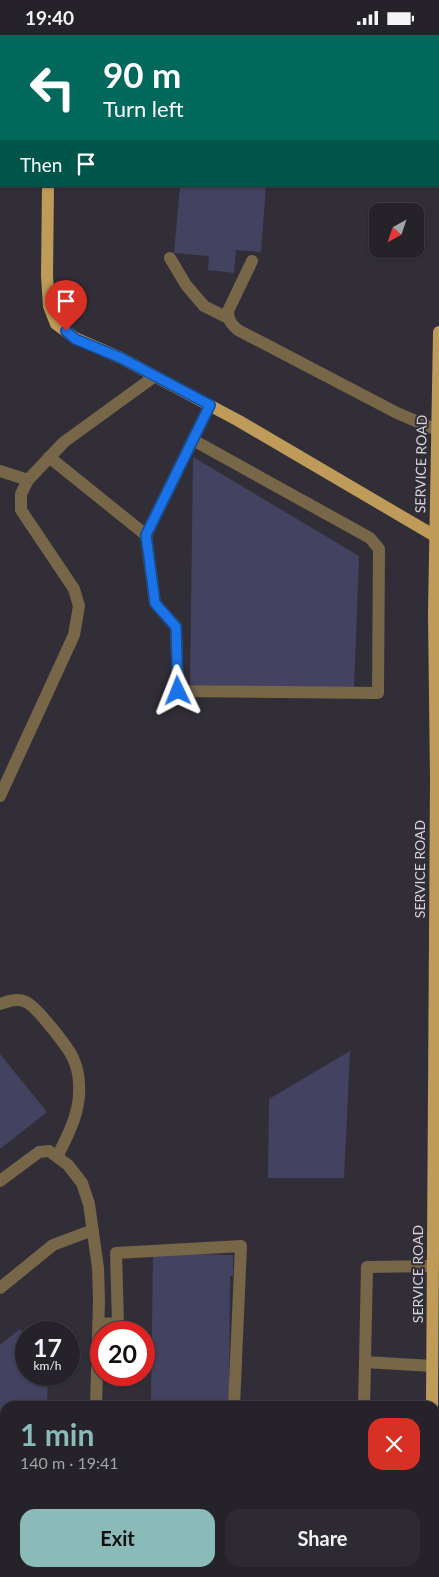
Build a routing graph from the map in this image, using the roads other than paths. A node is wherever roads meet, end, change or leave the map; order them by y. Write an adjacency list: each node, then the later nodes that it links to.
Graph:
1 (48, 187): 6 (main road)
2 (170, 258): 4 (street)
3 (252, 261): 4 (street)
4 (228, 318): 8 (street)
5 (439, 332): 8 (main road, SERVICE ROAD)
6 (155, 376): 7 (main road); 10 (street)
7 (210, 405): 9 (street); 14 (main road)
8 (437, 431): 14 (main road, SERVICE ROAD)
9 (193, 440): 13 (street); 13 (street)
10 (49, 457): 12 (street); 13 (street)
11 (0, 471): 12 (street)
12 (28, 480): 15 (street)
13 (146, 535)
14 (435, 536): 20 (main road, SERVICE ROAD)
15 (0, 796)
16 (0, 1004): 17 (street)
17 (57, 1157): 18 (street); 19 (street)
18 (0, 1181)
19 (93, 1230): 21 (street); 22 (street)
20 (433, 1266): 24 (street); 25 (main road, SERVICE ROAD)
21 (0, 1288)
22 (98, 1321)
23 (118, 1321): 28 (street)
24 (365, 1362): 25 (street); 29 (street)
25 (432, 1366): 30 (main road, SERVICE ROAD)
26 (96, 1386): 27 (street)
27 (96, 1401)
28 (234, 1401)
29 (364, 1401)
30 (432, 1401)

